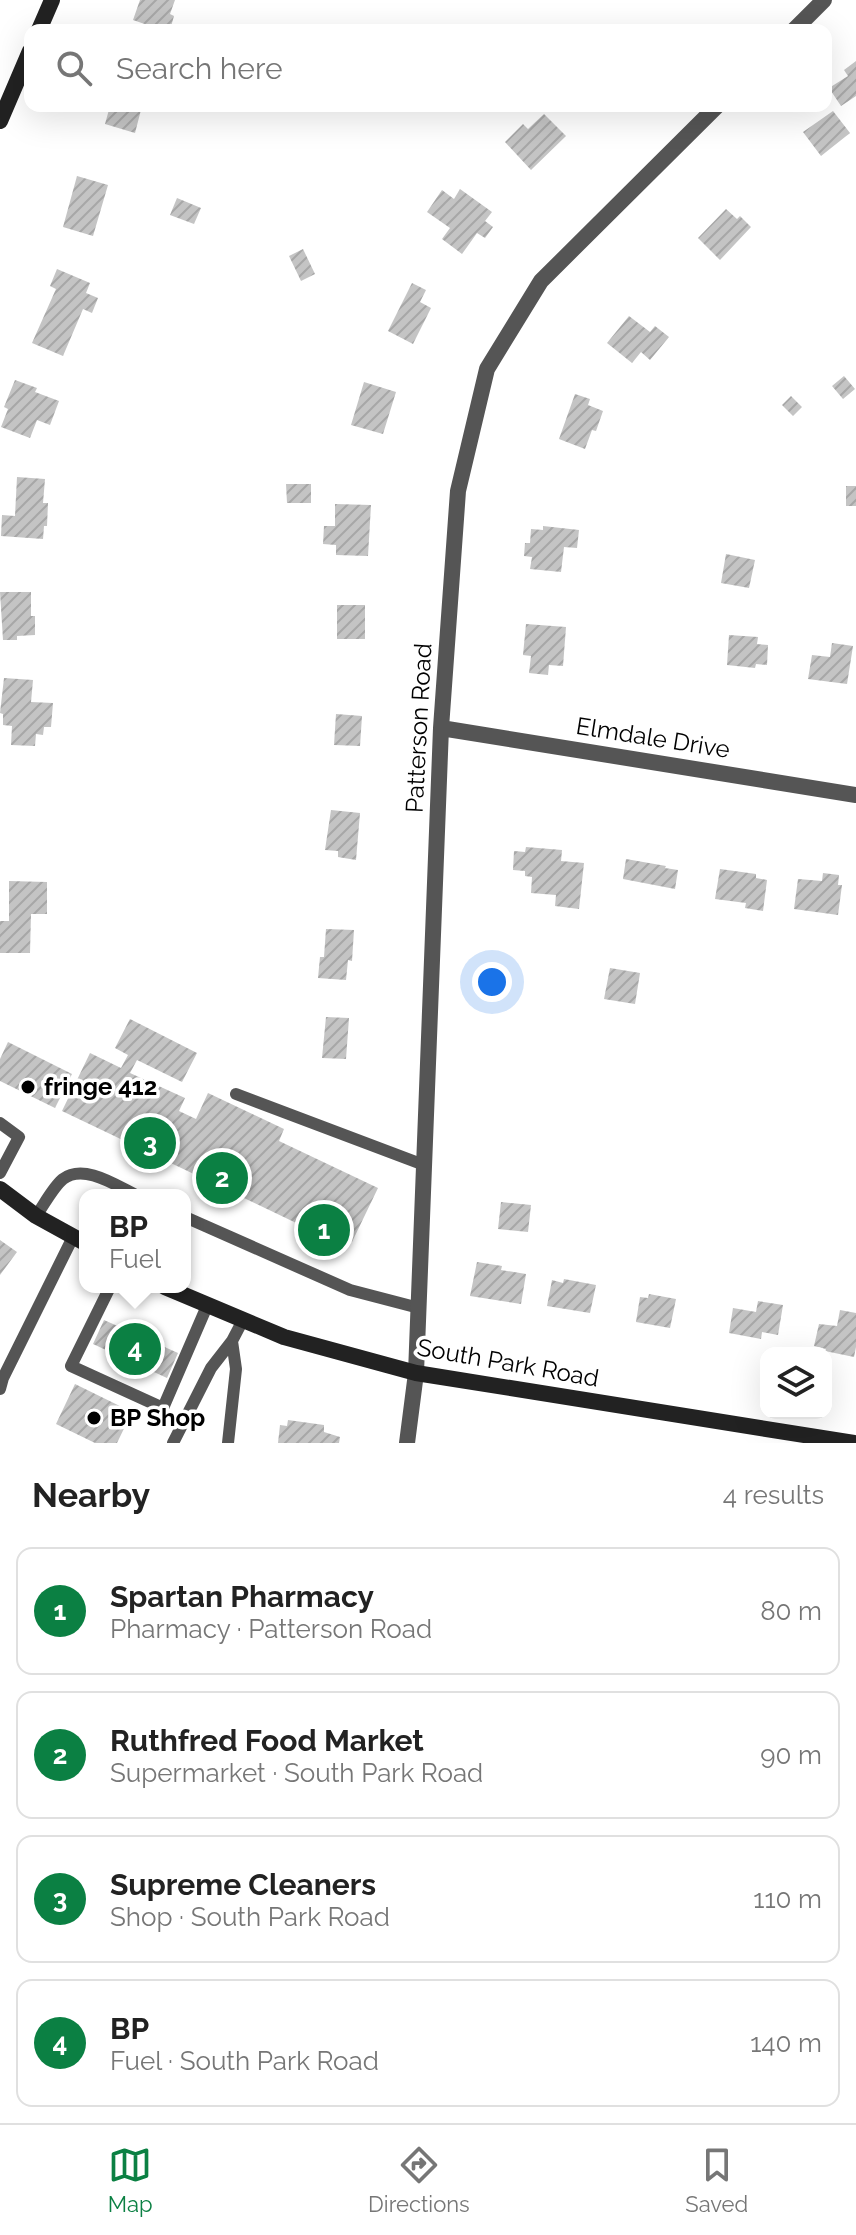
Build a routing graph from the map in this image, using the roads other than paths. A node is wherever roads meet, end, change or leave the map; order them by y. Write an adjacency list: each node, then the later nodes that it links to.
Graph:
1 (52, 0): 3 (main road)
2 (824, 0): 4 (street)
3 (42, 24)
4 (800, 24)
5 (24, 65): 7 (main road)
6 (711, 112): 8 (street, Patterson Road)
7 (0, 121)
8 (441, 728): 9 (street, Elmdale Drive); 12 (street, Patterson Road)
9 (856, 795)
10 (236, 1094): 12 (lane)
11 (0, 1123): 13 (lane)
12 (424, 1165): 22 (street, Patterson Road)
13 (0, 1173)
14 (0, 1189): 16 (main road)
15 (122, 1189): 16 (lane)
16 (36, 1216): 18 (main road)
17 (191, 1220): 22 (lane)
18 (79, 1240): 26 (lane)
19 (107, 1293): 21 (lane)
20 (178, 1293): 21 (main road, South Park Road)
21 (207, 1306): 23 (main road, South Park Road)
22 (419, 1308): 25 (street, Patterson Road)
23 (243, 1320): 24 (lane); 25 (main road, South Park Road)
24 (232, 1341): 27 (lane); 28 (lane)
25 (416, 1373): 29 (street, Patterson Road); 30 (main road, South Park Road)
26 (0, 1389)
27 (173, 1443)
28 (228, 1443)
29 (407, 1443)
30 (854, 1443)

